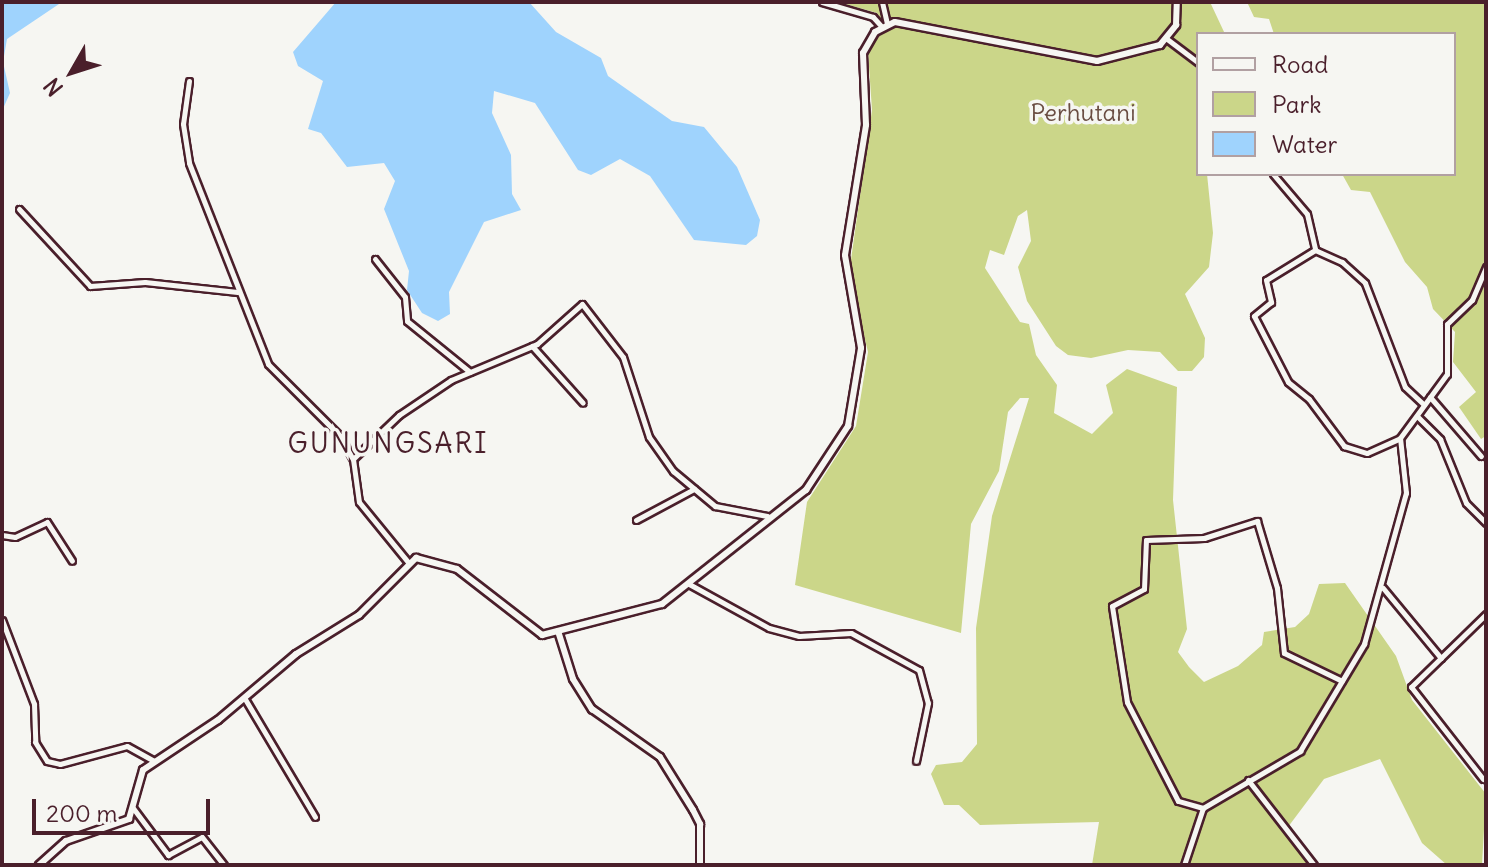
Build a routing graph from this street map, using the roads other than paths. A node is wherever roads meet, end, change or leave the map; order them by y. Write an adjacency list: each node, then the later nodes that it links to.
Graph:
1 (822, 2): 4 (street)
2 (882, 2): 4 (street)
3 (1177, 2): 5 (street)
4 (884, 24): 5 (street); 24 (street)
5 (1167, 39): 6 (street)
6 (1196, 61)
7 (189, 81): 13 (street)
8 (1275, 176): 10 (street)
9 (19, 209): 13 (street)
10 (1315, 250): 18 (street); 20 (street)
11 (375, 259): 15 (street)
12 (1486, 267): 16 (street)
13 (237, 292): 22 (street)
14 (532, 346): 15 (street); 17 (street); 23 (street)
15 (470, 373): 22 (street)
16 (1430, 397): 18 (street); 21 (street)
17 (583, 403)
18 (1424, 405): 19 (street)
19 (1417, 416): 20 (street); 26 (street)
20 (1400, 438): 31 (street)
21 (1481, 456)
22 (353, 459): 29 (street)
23 (694, 489): 24 (street); 25 (street)
24 (767, 516): 30 (street)
25 (636, 520)
26 (1486, 523)
27 (2, 535): 28 (street)
28 (72, 561)
29 (408, 562): 34 (street); 37 (street)
30 (689, 584): 34 (street); 39 (street)
31 (1383, 588): 35 (street); 36 (street)
32 (1486, 614): 35 (street)
33 (2, 620): 38 (street)
34 (558, 631): 47 (street)
35 (1441, 658): 40 (street)
36 (1342, 681): 41 (street); 43 (street)
37 (245, 699): 38 (street); 44 (street)
38 (154, 761): 42 (street)
39 (916, 761)
40 (1483, 779)
41 (1248, 780): 43 (street); 49 (street)
42 (133, 808): 45 (street); 46 (street)
43 (1203, 808): 48 (street)
44 (315, 817)
45 (39, 865)
46 (224, 865)
47 (700, 865)
48 (1184, 865)
49 (1314, 865)

